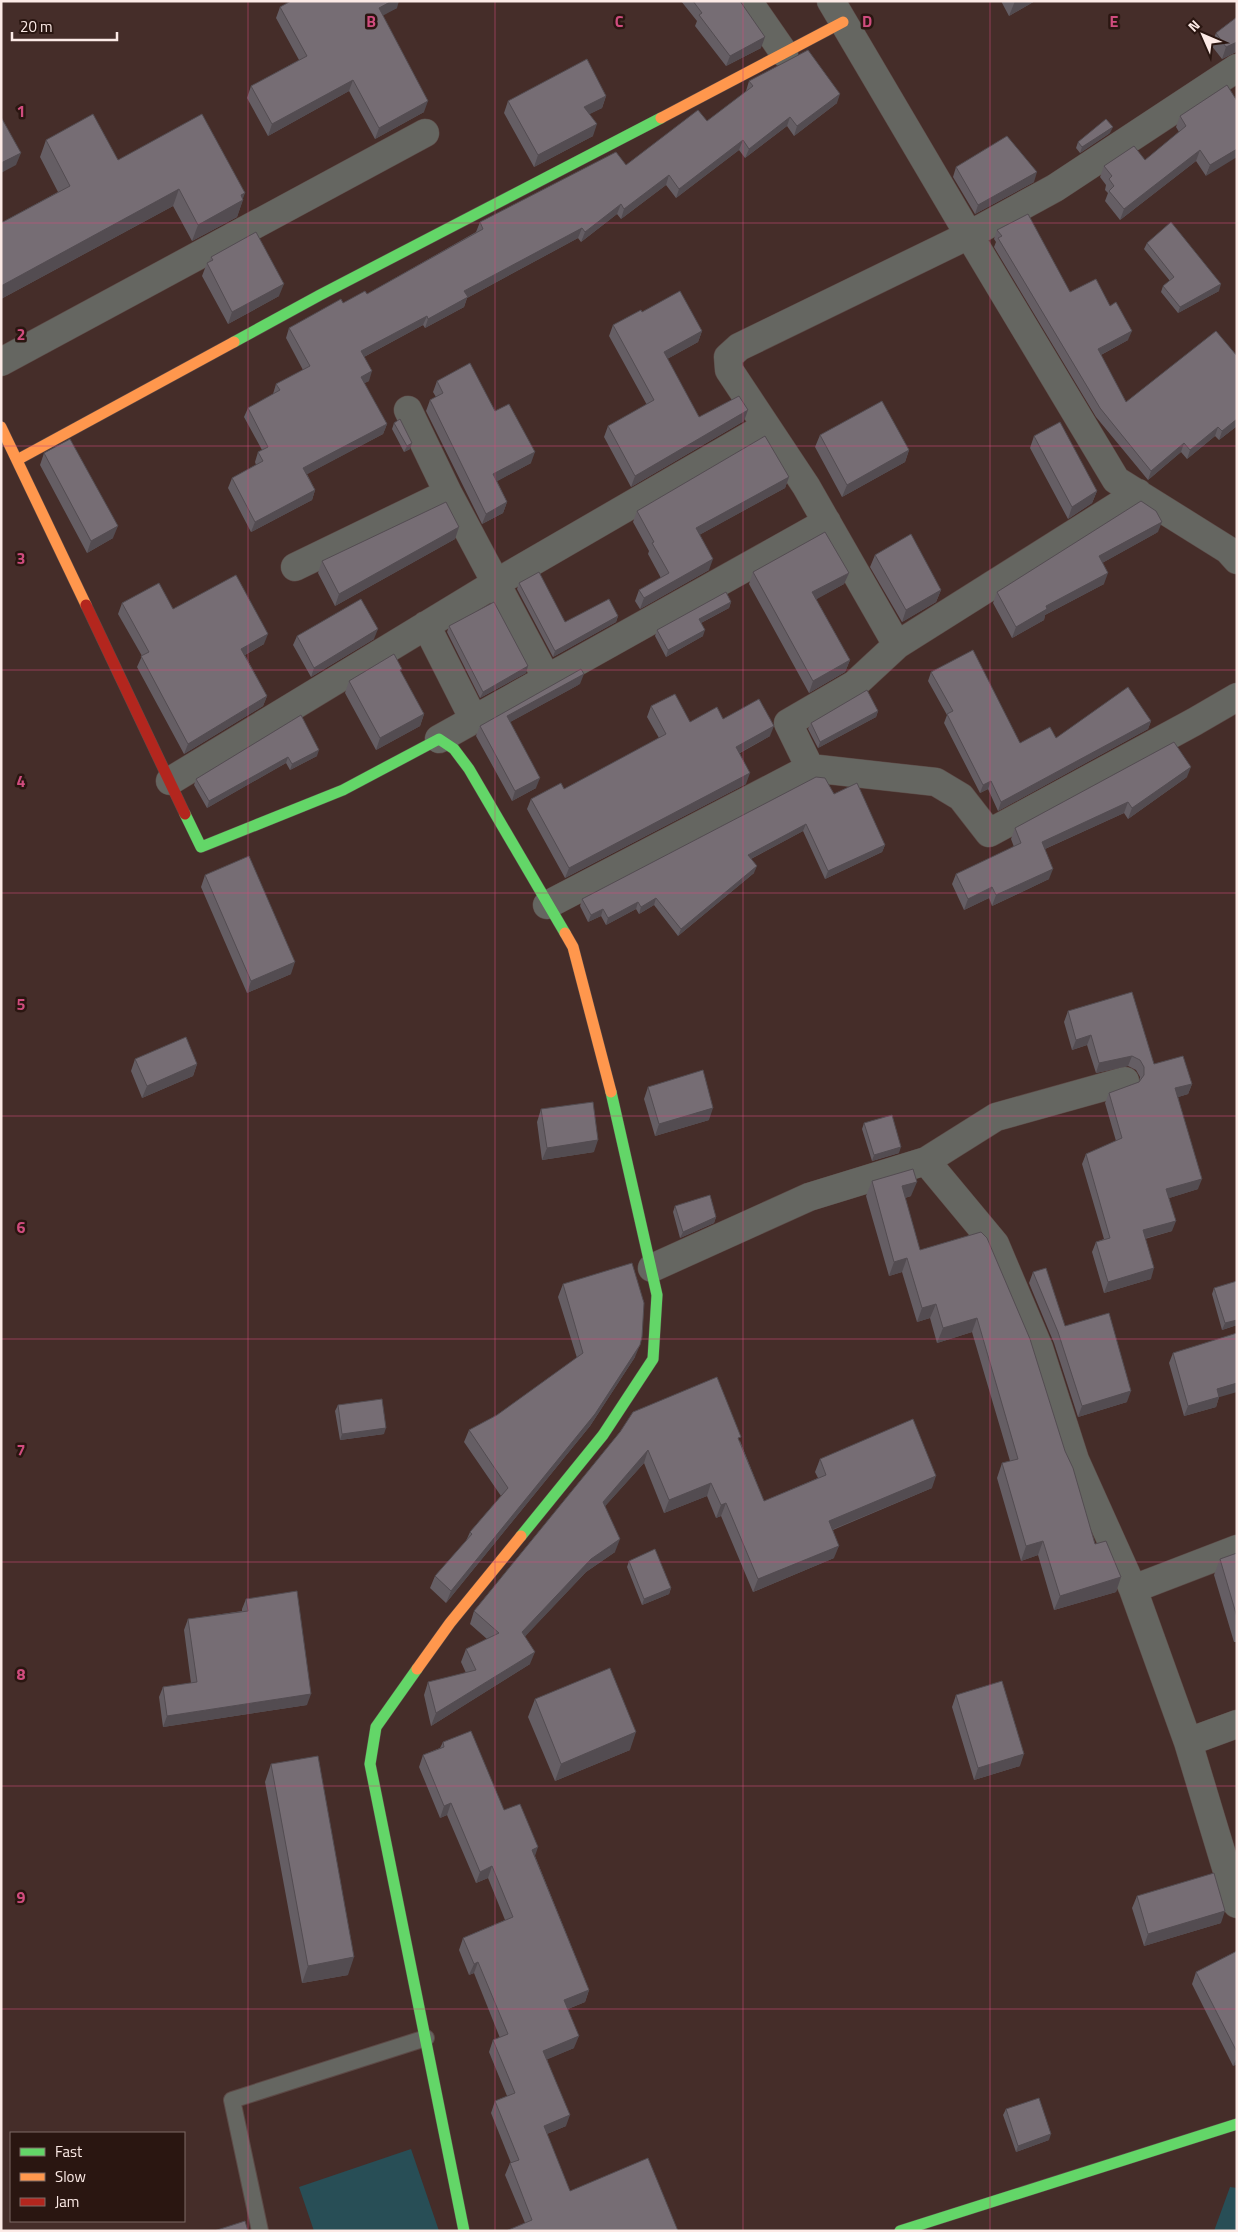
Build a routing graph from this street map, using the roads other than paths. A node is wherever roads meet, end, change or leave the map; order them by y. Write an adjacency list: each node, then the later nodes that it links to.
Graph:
1 (748, 1): 3 (street)
2 (837, 12): 3 (street); 6 (street)
3 (784, 53): 11 (street)
4 (1237, 68): 6 (street)
5 (424, 133): 7 (street)
6 (969, 235): 10 (street); 13 (street)
7 (1, 362)
8 (408, 410): 12 (street)
9 (1, 427): 11 (street)
10 (766, 427): 14 (street); 17 (street)
11 (17, 460): 25 (street)
12 (448, 493): 16 (street); 17 (street)
13 (1138, 493): 15 (street); 19 (street)
14 (827, 522): 19 (street); 20 (street)
15 (1237, 560)
16 (295, 567)
17 (496, 583): 18 (street); 20 (street)
18 (426, 624): 22 (street); 25 (street)
19 (897, 645): 24 (street)
20 (547, 679): 22 (street)
21 (1237, 697): 24 (street)
22 (474, 720): 23 (street)
23 (439, 740): 25 (street); 26 (street)
24 (810, 768): 26 (street)
25 (170, 781)
26 (547, 905): 29 (street)
27 (1125, 1082): 28 (street)
28 (926, 1161): 29 (street); 31 (street)
29 (652, 1268): 35 (street)
30 (1237, 1549): 31 (street)
31 (1133, 1588): 33 (street)
32 (1237, 1724): 33 (street)
33 (1188, 1742): 34 (street)
34 (1237, 1904)
35 (426, 2038): 37 (lane); 38 (street)
36 (1237, 2124): 39 (street)
37 (260, 2231)
38 (464, 2231)
39 (900, 2231)

